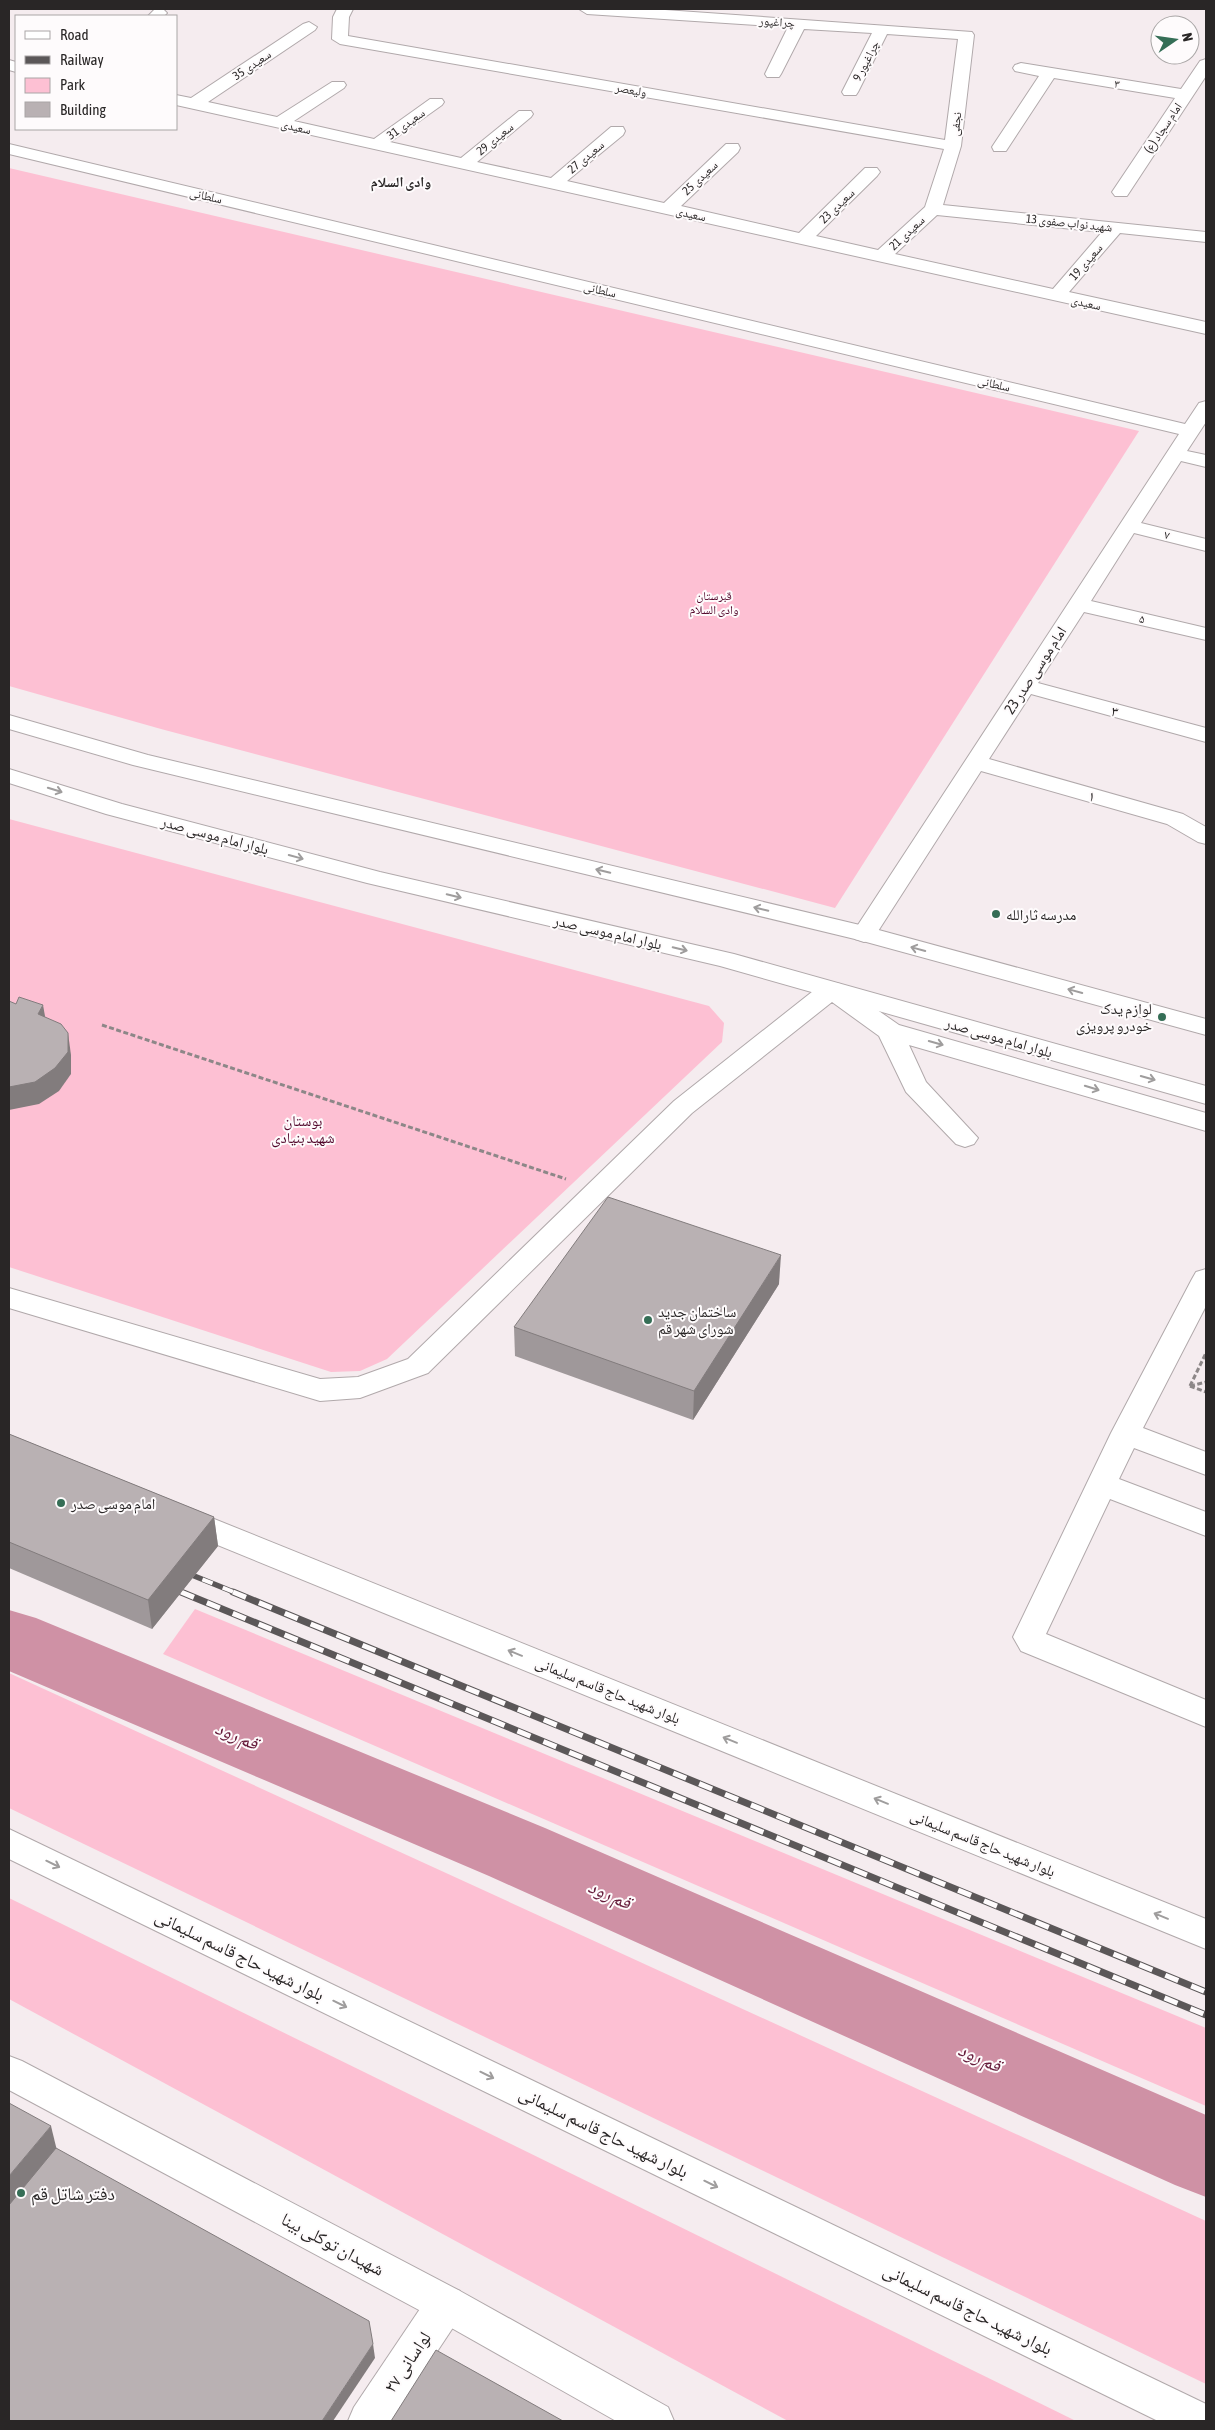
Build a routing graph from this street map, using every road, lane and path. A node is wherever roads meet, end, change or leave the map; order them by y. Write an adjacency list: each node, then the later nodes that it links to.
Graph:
1 (345, 9): 21 (street, ولیعصر)
2 (587, 9): 3 (street, چراغپور)
3 (798, 24): 5 (street, چراغپور); 10 (street)
4 (309, 27): 16 (street, سعیدی 35)
5 (882, 30): 6 (street, چراغپور); 12 (street, چراغپور 9)
6 (966, 35): 21 (street, نجفی)
7 (1206, 64): 13 (street, امام سجاد (ع))
8 (1021, 68): 9 (street, ۳)
9 (1049, 73): 13 (street, ۳); 22 (street)
10 (773, 74)
11 (338, 85): 18 (street)
12 (850, 92)
13 (1186, 95): 28 (street, امام سجاد (ع))
14 (178, 100): 16 (street, سعیدی)
15 (436, 102): 20 (street, سعیدی 31)
16 (194, 104): 18 (street, سعیدی)
17 (525, 114): 25 (street, سعیدی 29)
18 (280, 123): 20 (street, سعیدی)
19 (617, 131): 27 (street, سعیدی 27)
20 (376, 145): 25 (street, سعیدی)
21 (954, 146): 30 (street, نجفی)
22 (1000, 147)
23 (732, 148): 29 (street, سعیدی 25)
24 (9, 149): 38 (street, سلطانی)
25 (465, 163): 27 (street, سعیدی)
26 (871, 172): 33 (street, سعیدی 23)
27 (555, 183): 29 (street, سعیدی)
28 (1121, 192)
29 (668, 209): 33 (street, سعیدی)
30 (933, 209): 31 (street, شهید نواب صفوی 13); 34 (street, سعیدی 21)
31 (1115, 228): 32 (street, شهید نواب صفوی 13); 35 (street, سعیدی 19)
32 (1206, 237)
33 (803, 239): 34 (street, سعیدی)
34 (881, 256): 35 (street, سعیدی)
35 (1056, 296): 36 (street, سعیدی)
36 (1206, 328)
37 (1206, 407): 38 (street, امام موسی صدر 23)
38 (1191, 431): 39 (street, امام موسی صدر 23)
39 (1176, 454): 40 (street); 41 (street, امام موسی صدر 23)
40 (1206, 461)
41 (1129, 526): 42 (street, ۷); 43 (street, امام موسی صدر 23)
42 (1206, 544)
43 (1078, 604): 44 (street, ۵); 45 (street, امام موسی صدر 23)
44 (1206, 634)
45 (1024, 686): 47 (street, ۳); 48 (street, امام موسی صدر 23)
46 (9, 722): 51 (street, one-way to 46)
47 (1206, 735)
48 (975, 762): 50 (street, ۱); 51 (street, امام موسی صدر 23)
49 (9, 776): 52 (street, بلوار امام موسی صدر, one-way to 52)
50 (1206, 837)
51 (864, 934): 54 (street, one-way to 51)
52 (831, 990): 55 (street); 56 (street, بلوار امام موسی صدر, one-way to 56); 59 (street)
53 (102, 1025): 59 (path)
54 (1206, 1027)
55 (890, 1031): 57 (street, one-way to 57); 58 (street)
56 (1206, 1095)
57 (1206, 1122)
58 (965, 1138)
59 (598, 1190): 61 (street)
60 (1206, 1279): 66 (street)
61 (9, 1298)
62 (1206, 1353): 64 (path)
63 (1206, 1382): 64 (path)
64 (1190, 1386): 65 (path)
65 (1206, 1392)
66 (1126, 1433): 67 (street); 68 (street)
67 (1206, 1464)
68 (1101, 1484): 70 (street); 71 (street)
69 (156, 1507): 73 (street, بلوار شهید حاج قاسم سلیمانی, one-way to 69)
70 (1206, 1524)
71 (1206, 1714)
72 (9, 1843): 78 (street, بلوار شهید حاج قاسم سلیمانی, one-way to 78)
73 (1206, 1934)
74 (9, 2072): 75 (street, شهیدان توکلی بینا)
75 (446, 2304): 76 (street, لواسانی ۲۷); 77 (street, شهیدان توکلی بینا)
76 (368, 2421)
77 (654, 2421)
78 (1199, 2421)

